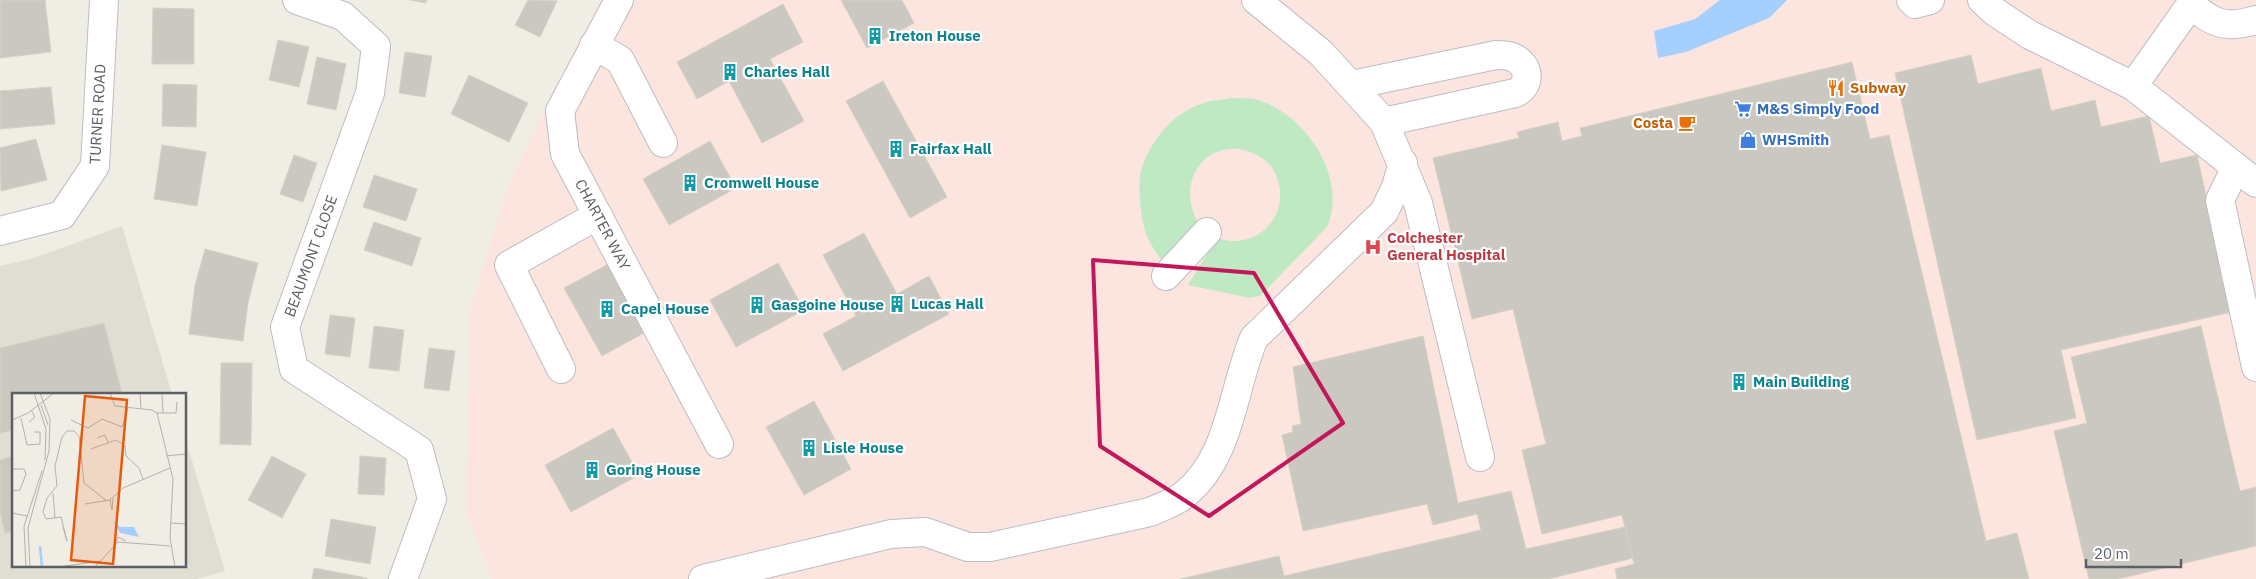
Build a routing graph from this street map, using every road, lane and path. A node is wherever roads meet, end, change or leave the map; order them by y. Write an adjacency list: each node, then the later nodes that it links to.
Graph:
1 (104, 0): 18 (street, TURNER ROAD)
2 (296, 0): 25 (street, BEAUMONT CLOSE)
3 (619, 0): 10 (street, CHARTER WAY)
4 (1256, 0): 11 (street)
5 (1911, 0): 6 (street)
6 (1930, 0)
7 (1982, 0): 12 (street)
8 (2192, 2): 9 (street); 12 (street)
9 (2256, 20)
10 (594, 45): 14 (street); 17 (street, CHARTER WAY)
11 (1352, 86): 13 (street); 13 (street)
12 (2134, 86): 16 (street)
13 (1384, 122): 15 (street)
14 (663, 143)
15 (1403, 163): 24 (street); 26 (street)
16 (2246, 175): 21 (street)
17 (598, 215): 22 (street); 23 (street, CHARTER WAY)
18 (0, 230)
19 (1207, 232): 20 (street)
20 (1166, 276)
21 (2256, 367)
22 (561, 369)
23 (719, 444)
24 (1480, 457)
25 (404, 579)
26 (703, 579)

